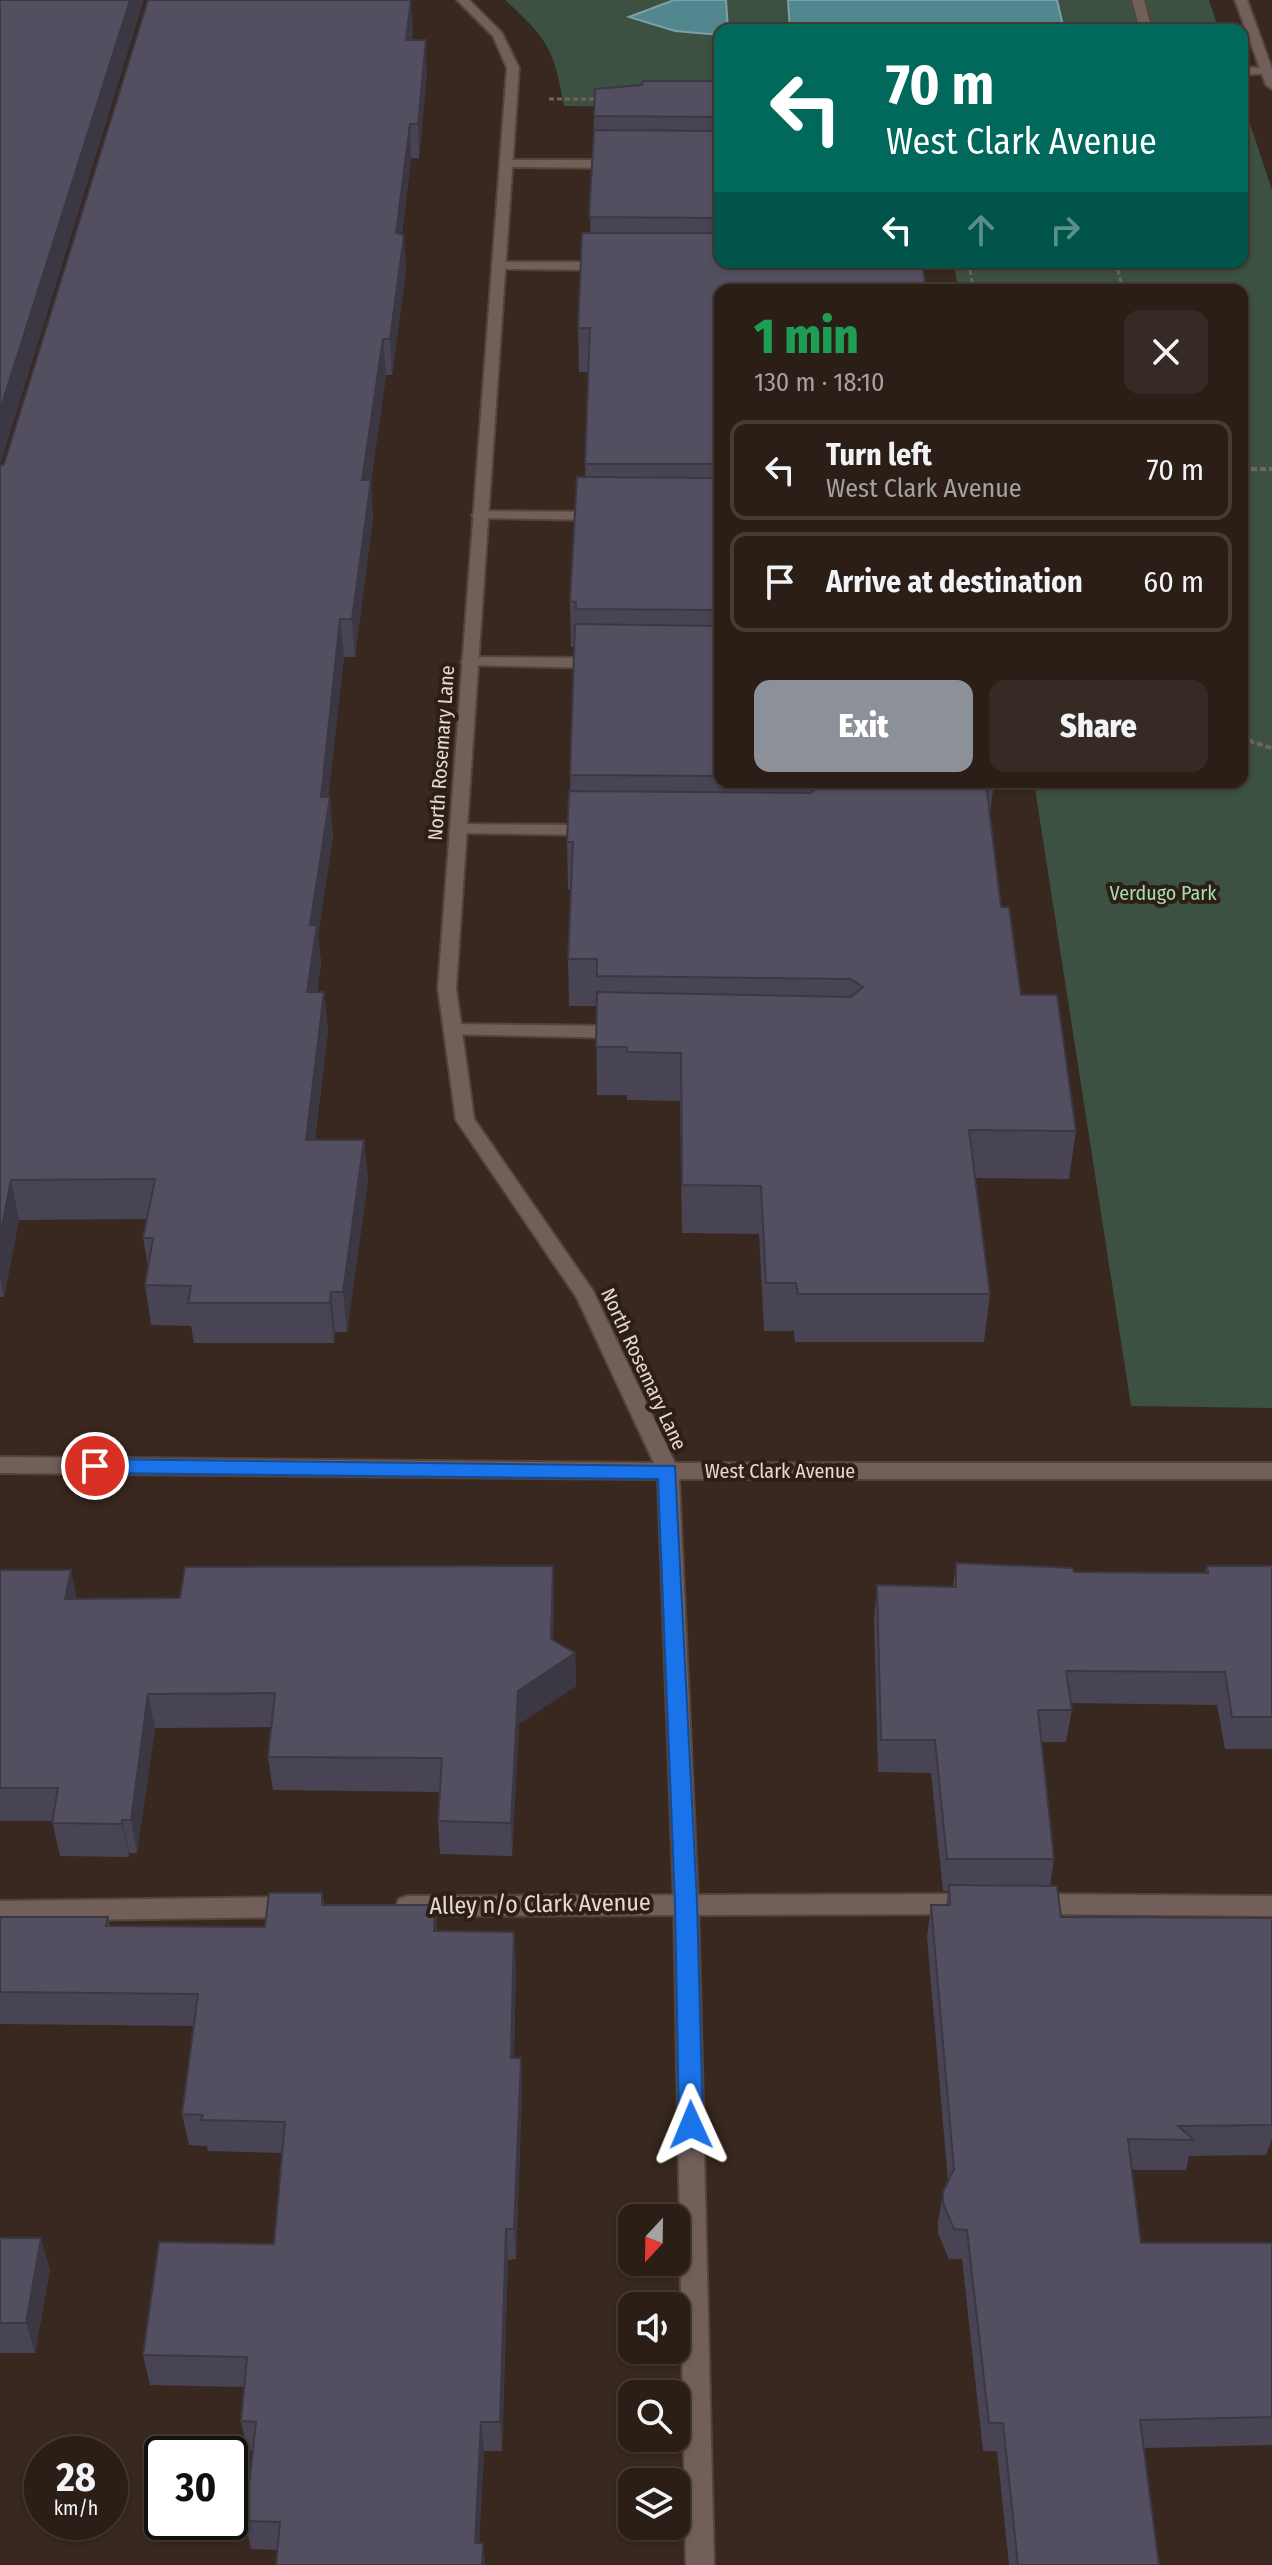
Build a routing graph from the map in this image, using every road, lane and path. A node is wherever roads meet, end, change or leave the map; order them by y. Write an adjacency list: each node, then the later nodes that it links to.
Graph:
1 (463, 0): 8 (street, North Rosemary Lane)
2 (1138, 0): 4 (street)
3 (1241, 0): 6 (street)
4 (1144, 24)
5 (1248, 71): 6 (street)
6 (1267, 72): 7 (street)
7 (1272, 85)
8 (510, 98): 9 (path); 10 (street, North Rosemary Lane)
9 (600, 99)
10 (504, 163): 11 (street); 12 (street, North Rosemary Lane)
11 (626, 164)
12 (497, 265): 13 (street); 16 (street, North Rosemary Lane)
13 (618, 266)
14 (1248, 469): 15 (path)
15 (1272, 469)
16 (479, 515): 17 (street); 18 (street, North Rosemary Lane)
17 (615, 516)
18 (469, 662): 19 (street); 22 (street, North Rosemary Lane)
19 (626, 663)
20 (1248, 739): 21 (path)
21 (1272, 748)
22 (457, 829): 23 (street); 24 (street, North Rosemary Lane)
23 (617, 830)
24 (453, 1030): 25 (street); 27 (street, North Rosemary Lane)
25 (642, 1033)
26 (0, 1465): 27 (street, West Clark Avenue)
27 (668, 1471): 28 (street, West Clark Avenue); 29 (street)
28 (1272, 1471)
29 (686, 1902): 30 (street, Alley n/o Clark Avenue); 31 (street, Alley n/o Clark Avenue); 34 (street)
30 (383, 1906)
31 (1272, 1906)
32 (319, 1907): 33 (street)
33 (0, 1911)
34 (700, 2565)

